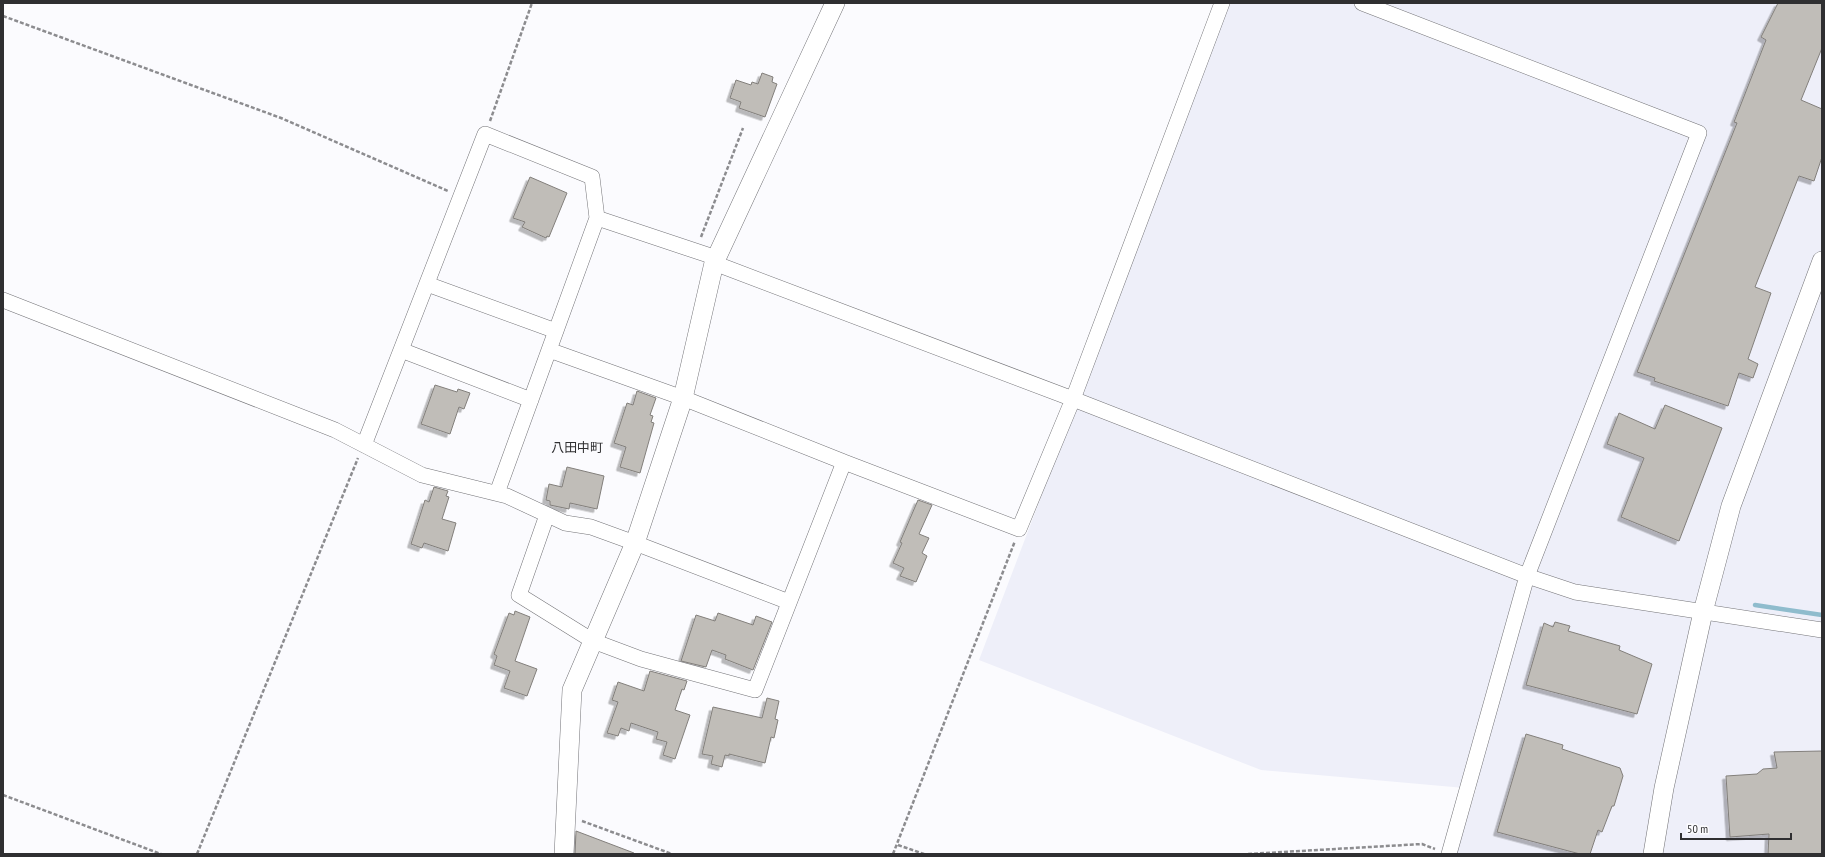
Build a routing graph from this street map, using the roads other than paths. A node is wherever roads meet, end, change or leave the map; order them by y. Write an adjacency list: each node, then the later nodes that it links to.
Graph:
1 (835, 3): 5 (street)
2 (1222, 3): 13 (street)
3 (1362, 3): 20 (street)
4 (597, 218): 5 (street); 7 (street); 9 (street)
5 (715, 260): 12 (street); 13 (street)
6 (1822, 261): 22 (street)
7 (427, 284): 9 (street); 10 (street)
8 (3, 300): 15 (street)
9 (556, 331): 11 (street)
10 (401, 350): 14 (street); 15 (street)
11 (549, 350): 12 (street); 14 (street)
12 (683, 398): 16 (street); 19 (street)
13 (1073, 399): 16 (street); 20 (street)
14 (531, 400): 17 (street)
15 (364, 444): 17 (street)
16 (844, 462): 21 (street)
17 (497, 493): 18 (street)
18 (547, 515): 19 (street); 24 (street)
19 (635, 543): 21 (street); 24 (street)
20 (1527, 576): 22 (street); 26 (street)
21 (790, 602): 24 (street)
22 (1703, 612): 23 (street); 27 (street)
23 (1822, 630)
24 (594, 641): 25 (street)
25 (564, 854)
26 (1449, 854)
27 (1653, 854)

